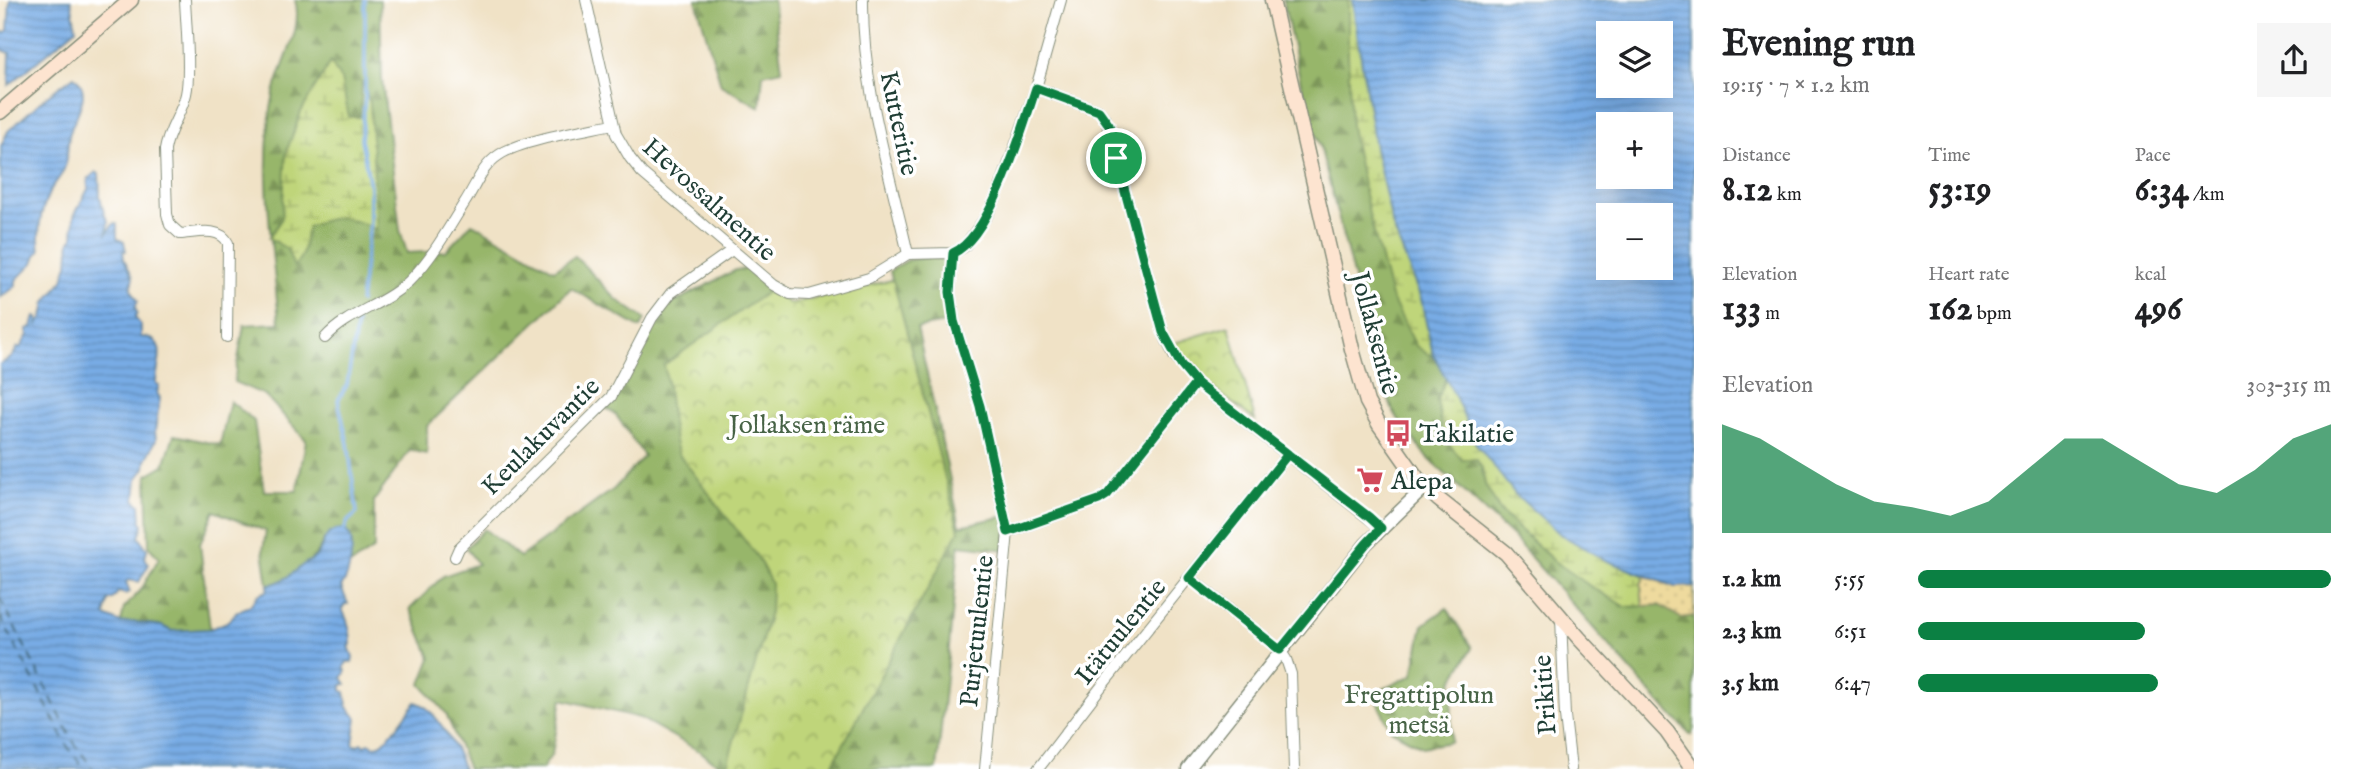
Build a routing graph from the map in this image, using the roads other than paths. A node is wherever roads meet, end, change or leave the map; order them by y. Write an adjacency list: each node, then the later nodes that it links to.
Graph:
1 (131, 0): 8 (main road)
2 (185, 0): 13 (street)
3 (586, 0): 9 (street, Hevossalmentie)
4 (863, 0): 12 (street, Kutteritie)
5 (1061, 0): 7 (street)
6 (1272, 0): 17 (main road, Jollaksentie)
7 (1036, 88): 11 (street); 15 (street)
8 (0, 112)
9 (613, 124): 10 (street, Hevossalmentie); 14 (street)
10 (732, 250): 12 (street, Hevossalmentie); 20 (street, Keulakuvantie)
11 (953, 253): 12 (street); 19 (street, Purjetuulentie)
12 (908, 254)
13 (227, 337)
14 (326, 338)
15 (1196, 383): 16 (street); 19 (street)
16 (1288, 454): 18 (street); 21 (street, Itätuulentie)
17 (1424, 487): 18 (street); 22 (main road, Jollaksentie)
18 (1381, 528): 23 (street)
19 (1008, 532): 24 (street, Purjetuulentie)
20 (455, 557)
21 (1189, 578): 23 (street); 25 (street, Itätuulentie)
22 (1561, 618): 28 (street, Prikitie); 29 (main road, Jollaksentie)
23 (1280, 650): 26 (street); 27 (street)
24 (985, 769)
25 (1038, 769)
26 (1188, 769)
27 (1294, 769)
28 (1571, 769)
29 (1693, 769)

